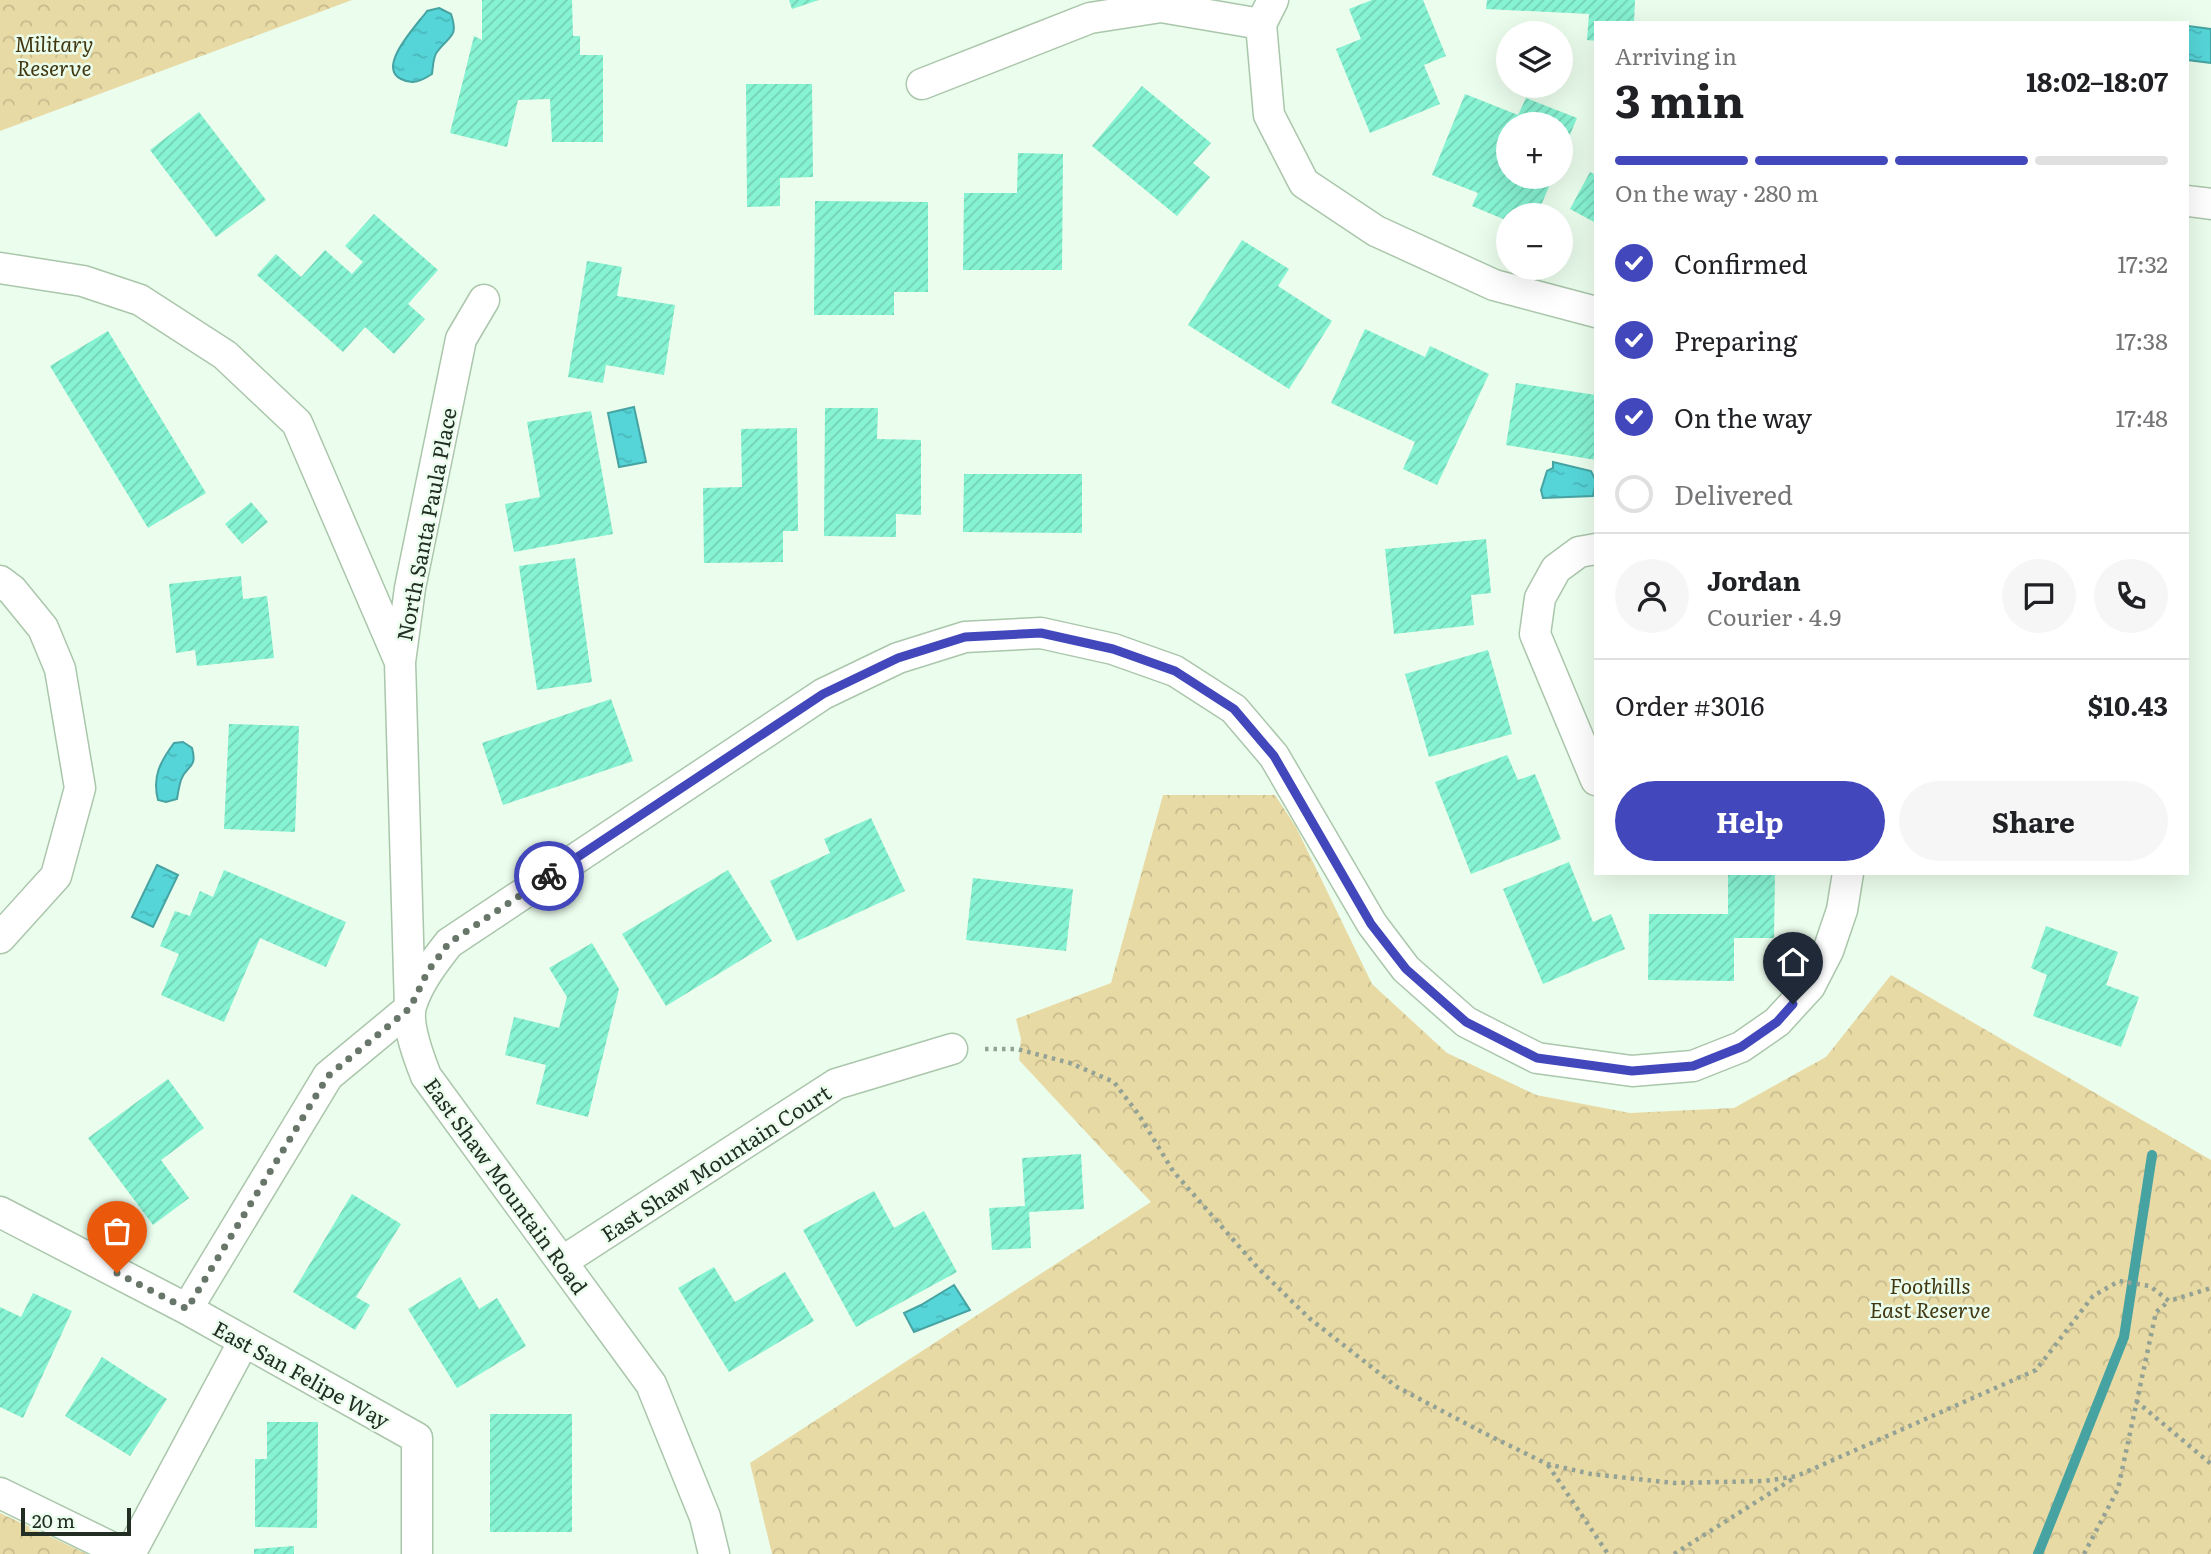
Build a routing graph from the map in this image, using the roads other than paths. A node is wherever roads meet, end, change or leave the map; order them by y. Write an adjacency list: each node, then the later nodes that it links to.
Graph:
1 (1267, 12): 2 (street); 7 (street)
2 (922, 84)
3 (2189, 201): 4 (street)
4 (2211, 204)
5 (0, 268): 10 (street)
6 (484, 300): 10 (street, North Santa Paula Place)
7 (1594, 311)
8 (1594, 549): 11 (street)
9 (0, 581): 13 (street)
10 (400, 662): 14 (street, North Santa Paula Place)
11 (1594, 775)
12 (1848, 875): 14 (street)
13 (0, 938)
14 (410, 1008): 17 (street, East Shaw Mountain Road); 18 (street)
15 (952, 1049): 17 (street, East Shaw Mountain Court)
16 (0, 1212): 18 (street, East San Felipe Way)
17 (563, 1261): 23 (street, East Shaw Mountain Road)
18 (187, 1309): 19 (street, East San Felipe Way)
19 (244, 1341): 21 (street); 22 (street, East San Felipe Way)
20 (0, 1493): 21 (street)
21 (128, 1554)
22 (417, 1554)
23 (714, 1554)

